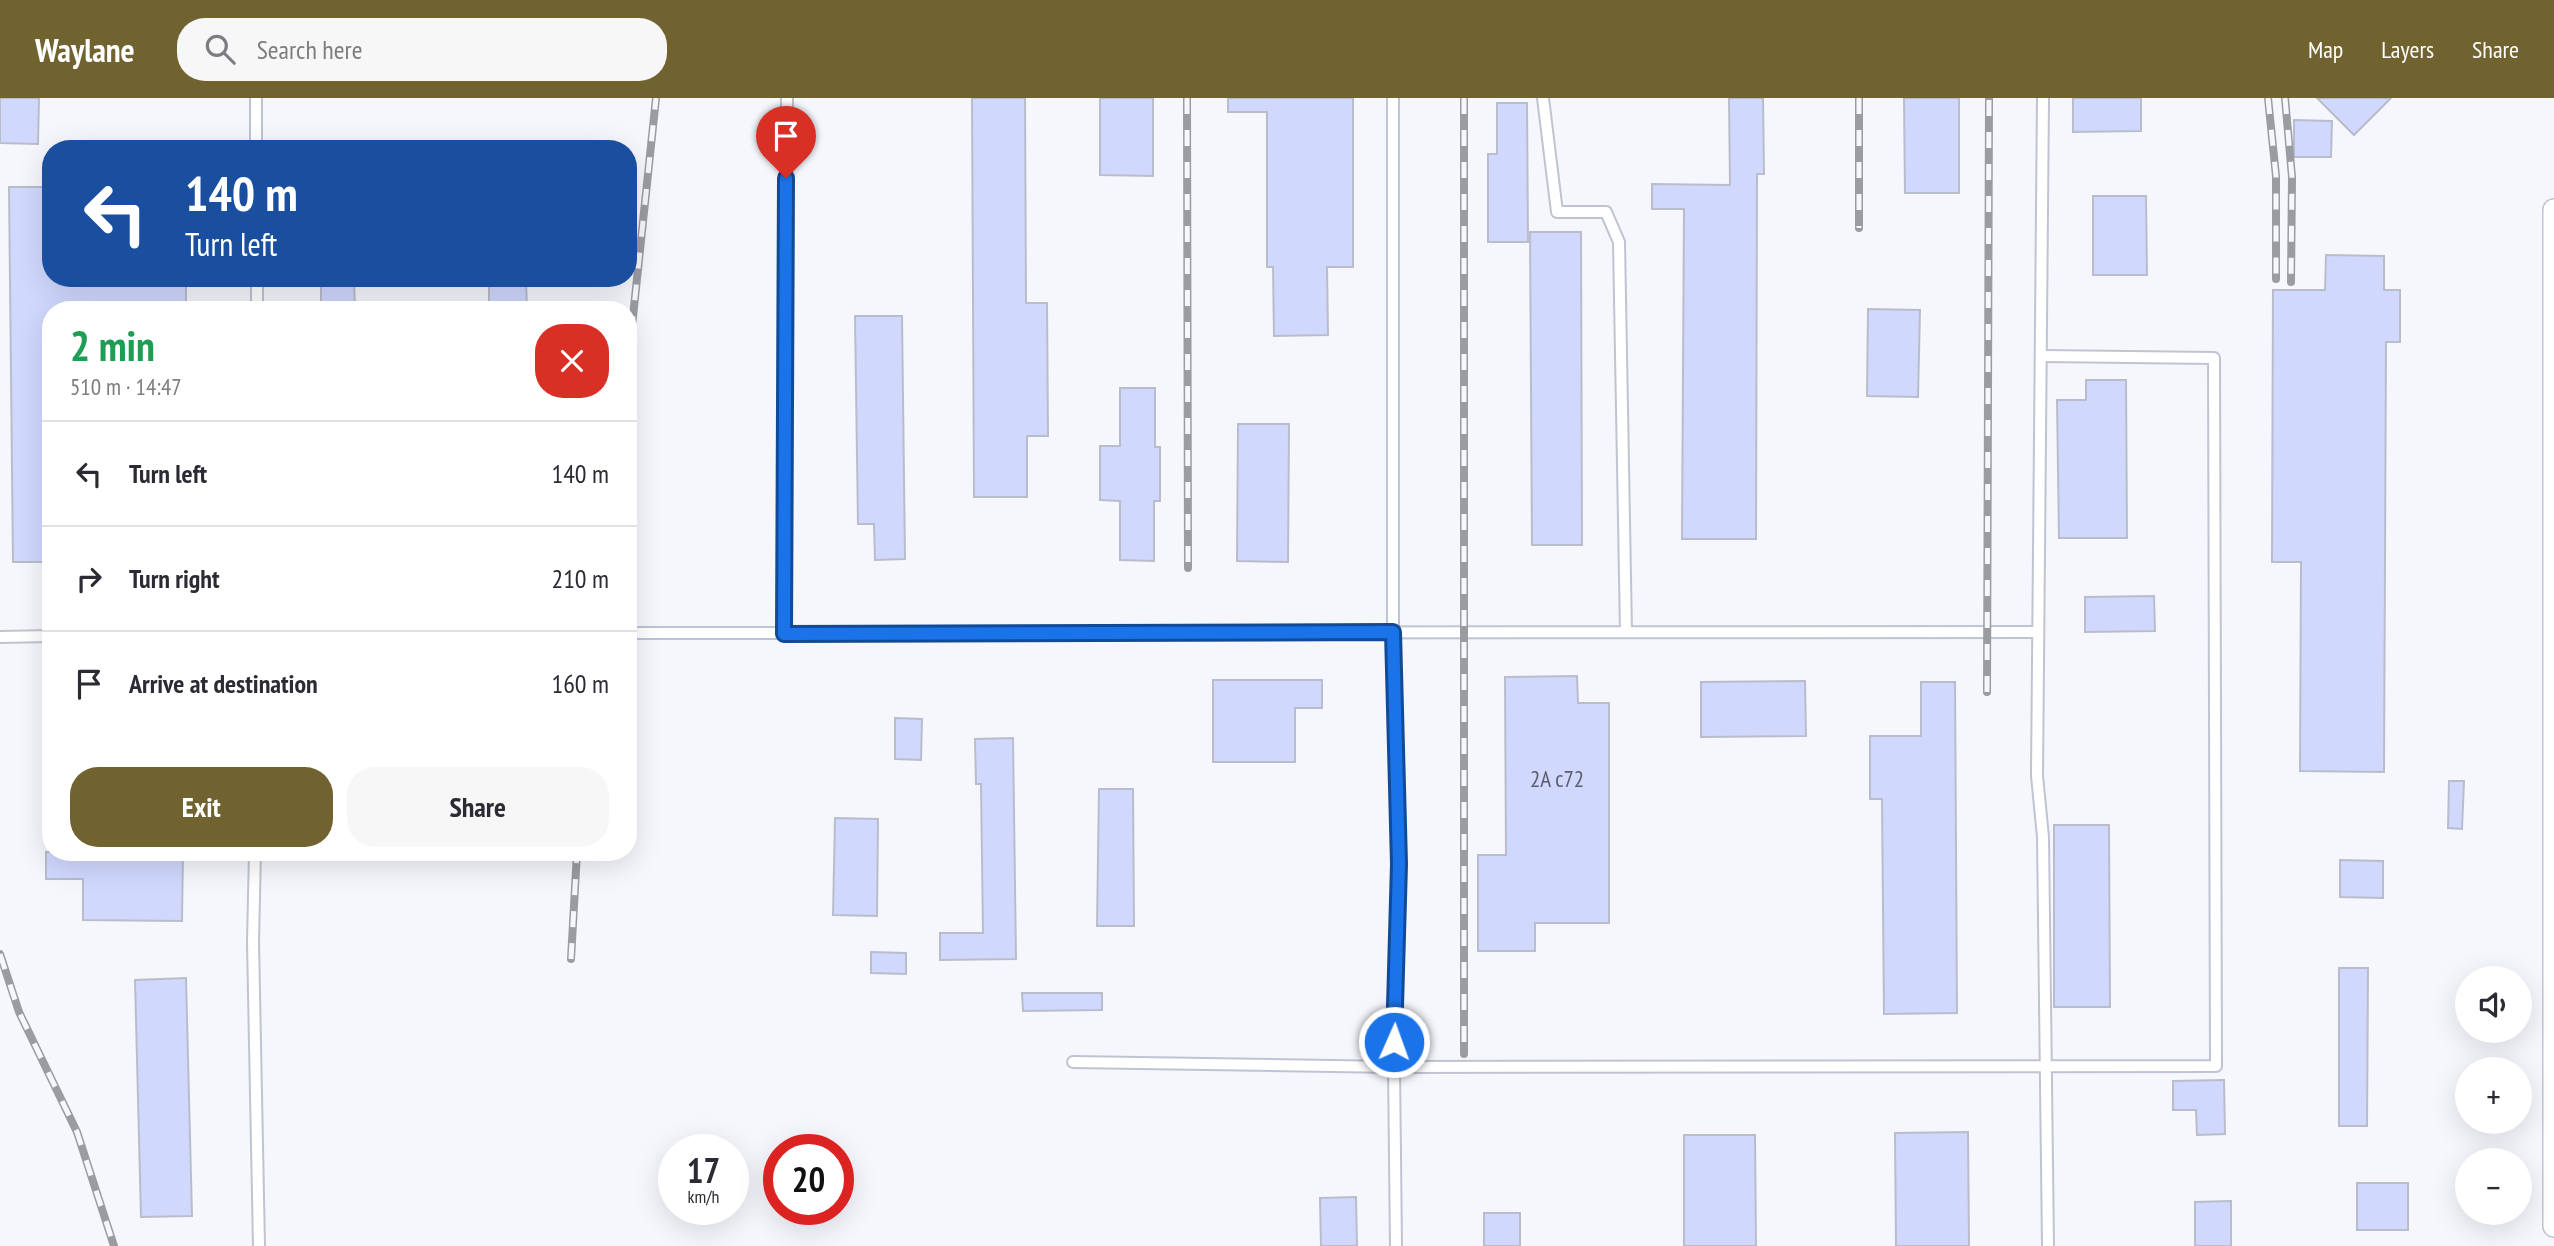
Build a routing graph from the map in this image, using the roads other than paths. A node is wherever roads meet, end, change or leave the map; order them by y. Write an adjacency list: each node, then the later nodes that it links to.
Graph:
1 (256, 98): 6 (lane)
2 (787, 98): 13 (lane)
3 (1393, 98): 9 (lane)
4 (1542, 98): 10 (lane)
5 (2043, 98): 8 (lane)
6 (256, 140)
7 (2554, 210): 20 (street)
8 (2042, 356): 11 (lane); 18 (lane)
9 (1393, 632): 10 (lane); 13 (lane); 19 (lane)
10 (1626, 632): 11 (lane)
11 (2038, 632): 18 (lane)
12 (637, 633): 13 (lane)
13 (784, 634)
14 (42, 636): 15 (lane)
15 (0, 637)
16 (255, 861): 21 (lane)
17 (1073, 1062): 19 (lane)
18 (2045, 1065): 19 (lane); 23 (lane)
19 (1394, 1067): 22 (lane)
20 (2554, 1226)
21 (259, 1246)
22 (1396, 1246)
23 (2048, 1246)

